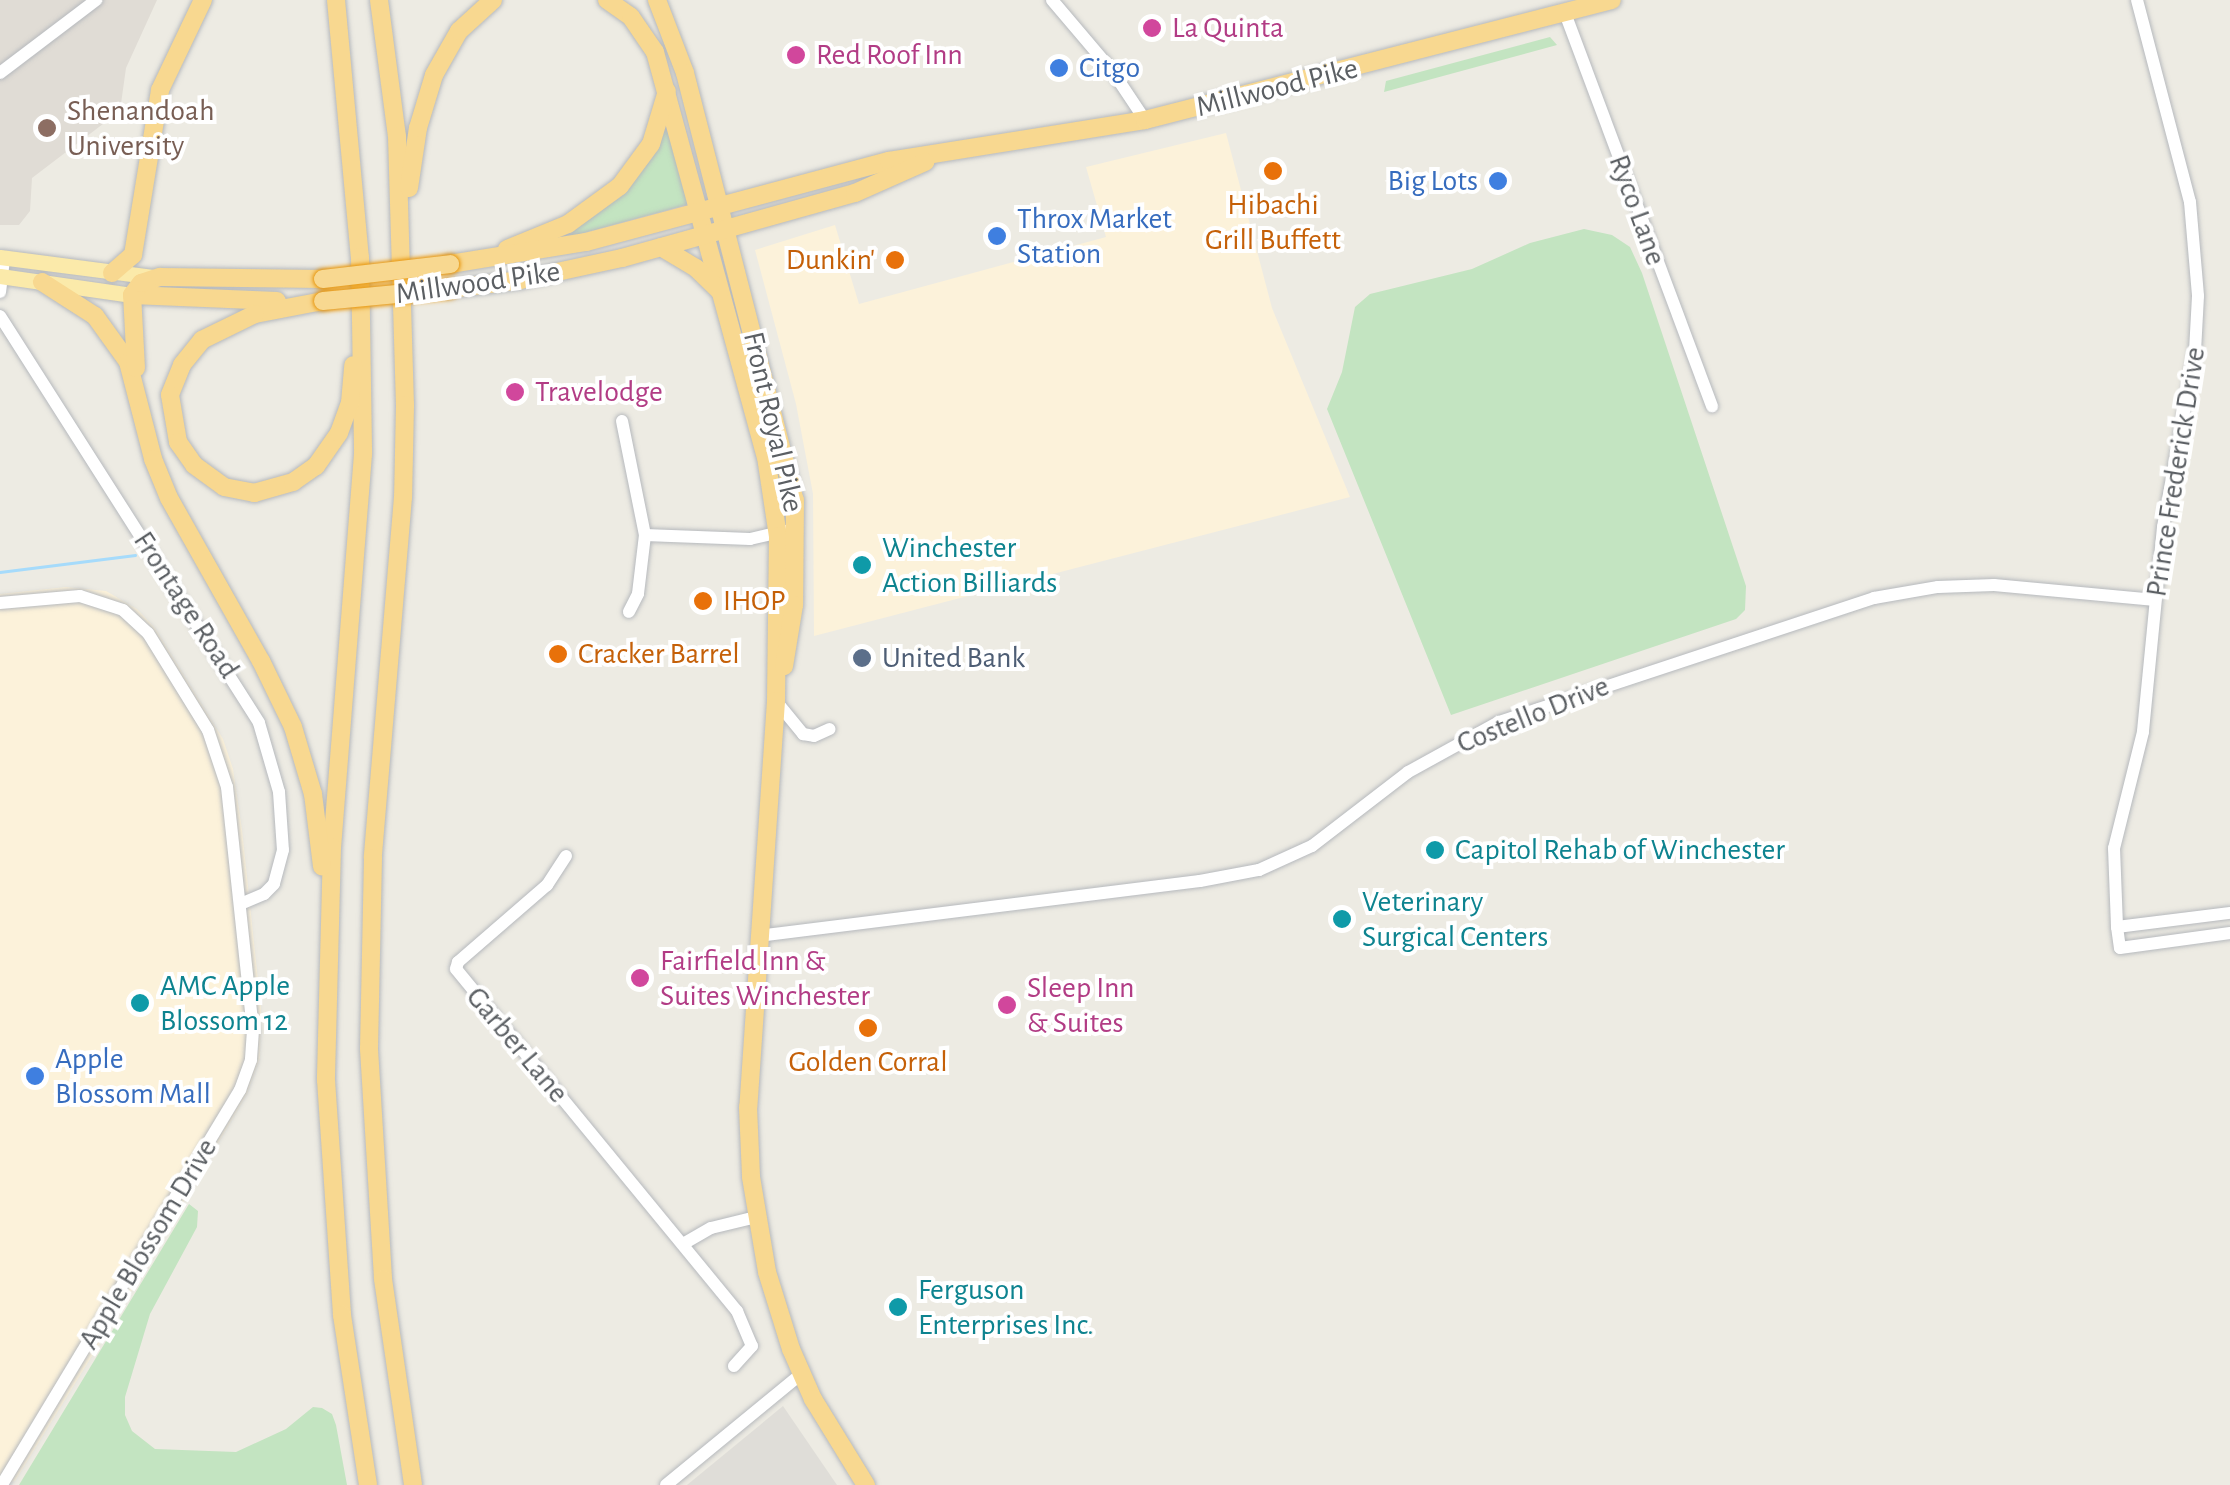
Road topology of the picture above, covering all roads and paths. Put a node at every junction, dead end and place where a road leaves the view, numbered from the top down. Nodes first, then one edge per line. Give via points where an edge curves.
1 (96, 0) edge
2 (203, 0) edge
3 (336, 0) edge
4 (379, 0) edge
5 (494, 0) edge
6 (607, 0) edge
7 (657, 0) edge
8 (1052, 0) edge
9 (1612, 0) edge
10 (2137, 0) edge
11 (1565, 13) junction
12 (0, 73) edge
13 (667, 90) junction
14 (1145, 120) junction
15 (938, 156) junction
16 (719, 205) junction
17 (700, 211) junction
18 (725, 229) junction
19 (706, 234) junction
20 (661, 247) junction
21 (2, 257) edge
22 (472, 262) junction
23 (112, 273) junction
24 (160, 277) junction
25 (1, 281) edge
26 (42, 282) junction
27 (722, 293) junction
28 (132, 295) junction
29 (323, 301) junction
30 (362, 311) junction
31 (0, 316) edge
32 (405, 334) junction
33 (139, 403) junction
34 (1712, 406) dead end
35 (622, 421) dead end
36 (796, 526) junction
37 (644, 535) junction
38 (778, 536) junction
39 (2155, 600) junction
40 (0, 603) edge
41 (629, 612) dead end
42 (776, 701) junction
43 (830, 729) dead end
44 (566, 856) dead end
45 (241, 904) junction
46 (2230, 913) edge
47 (2117, 927) junction
48 (2230, 932) edge
49 (758, 936) junction
50 (327, 954) junction
51 (756, 1217) junction
52 (683, 1244) junction
53 (734, 1366) dead end
54 (801, 1374) junction
55 (2, 1485) edge
56 (368, 1485) edge
57 (413, 1485) edge
58 (666, 1485) edge
59 (866, 1485) edge

1 - 12 street
2 - 23 highway via 158,100 136,245
3 - 30 highway
4 - 32 highway via 397,136
5 - 32 highway via 459,31 425,100 409,182
6 - 13 highway, Front Royal Pike via 642,28
7 - 16 highway, Front Royal Pike via 685,73
8 - 14 street
9 - 11 highway, Millwood Pike
10 - 39 street, Prince Frederick Drive via 2184,174 2198,264 2195,352
11 - 14 highway, Millwood Pike
11 - 34 street, Ryco Lane
13 - 17 highway, Front Royal Pike
13 - 22 highway via 652,144 604,200 568,224
14 - 15 highway, Millwood Pike
15 - 16 highway, Millwood Pike via 868,166
15 - 18 highway, Millwood Pike via 850,194
16 - 17 highway, Millwood Pike
16 - 18 highway, Front Royal Pike
17 - 19 highway, Front Royal Pike
17 - 22 highway, Millwood Pike via 571,245
18 - 19 highway, Millwood Pike
18 - 36 highway, Front Royal Pike via 780,433
19 - 20 highway, Millwood Pike
19 - 27 highway, Front Royal Pike
20 - 27 highway
20 - 29 highway, Millwood Pike, bridge via 563,272
21 - 23 main road, Millwood Pike
21 - 25 street
22 - 24 highway, Millwood Pike, bridge via 322,280
23 - 24 main road, Millwood Pike
24 - 28 highway via 141,282
25 - 26 main road, Millwood Pike
26 - 28 main road, Millwood Pike
26 - 33 highway via 107,330 128,362
27 - 38 highway, Front Royal Pike via 766,457
28 - 29 highway, Millwood Pike
28 - 33 highway
29 - 30 highway via 233,321 202,340 182,365 170,395 172,426 184,455 216,483 254,492 280,488 324,456 350,403
30 - 50 highway via 360,516
31 - 45 street, Frontage Road via 259,722 279,792 284,845 274,884
32 - 57 highway via 403,497 370,918 369,1050 383,1280
33 - 50 highway via 169,498 274,683 301,750 317,819
35 - 37 street
36 - 38 street
36 - 42 highway, Front Royal Pike via 794,605
37 - 38 street
37 - 41 street via 638,594
38 - 42 highway, Front Royal Pike
39 - 47 street, Prince Frederick Drive via 2142,732 2114,848
39 - 49 street, Costello Drive via 1976,585 1874,598 1498,722 1408,772 1304,851 1259,870
40 - 45 street, Apple Blossom Drive via 91,597 124,610 148,633 220,756
42 - 43 street via 802,734
42 - 49 highway, Front Royal Pike
44 - 52 street, Garber Lane via 547,885 456,969
45 - 55 street, Apple Blossom Drive via 253,1009 246,1076
46 - 47 street
47 - 48 street, Prince Frederick Drive via 2120,948
49 - 51 highway, Front Royal Pike via 748,1107
50 - 56 highway via 334,1221
51 - 52 street via 711,1228
51 - 54 highway, Front Royal Pike via 774,1298
52 - 53 street, Garber Lane via 752,1340 750,1352
54 - 58 street
54 - 59 highway, Front Royal Pike

